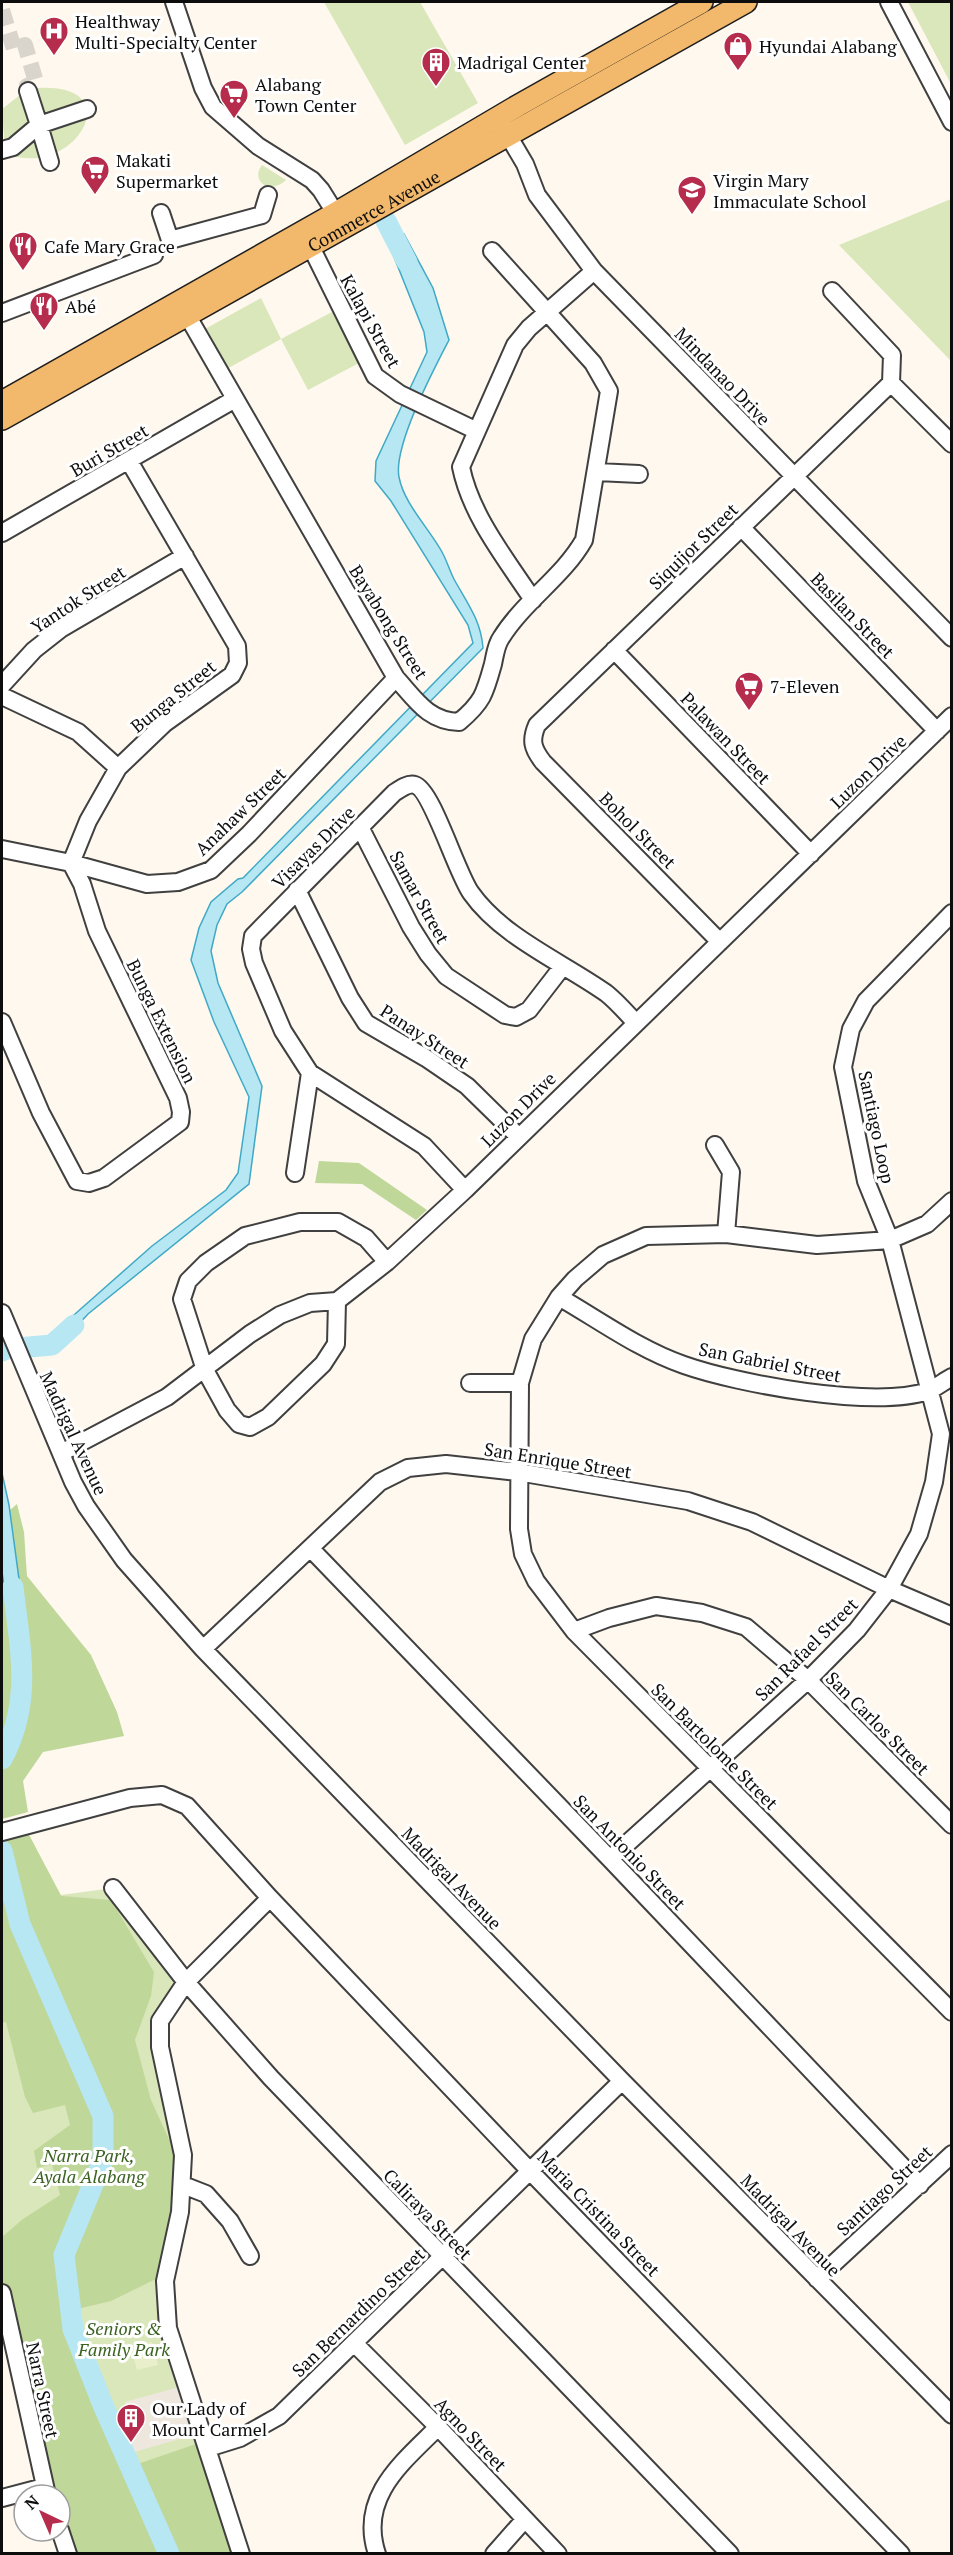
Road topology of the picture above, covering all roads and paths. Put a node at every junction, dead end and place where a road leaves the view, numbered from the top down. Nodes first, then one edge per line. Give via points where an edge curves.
1 (174, 2) edge
2 (702, 2) edge
3 (746, 2) edge
4 (889, 2) edge
5 (664, 35) junction
6 (28, 91) tunnel mouth
7 (87, 109) dead end
8 (951, 122) edge
9 (39, 125) junction
10 (503, 126) junction
11 (2, 150) edge
12 (50, 162) dead end
13 (268, 195) dead end
14 (162, 213) dead end
15 (340, 221) junction
16 (311, 247) junction
17 (492, 251) dead end
18 (154, 255) dead end
19 (594, 271) junction
20 (832, 291) dead end
21 (2, 313) edge
22 (547, 313) junction
23 (187, 315) junction
24 (891, 382) junction
25 (235, 399) junction
26 (2, 402) edge
27 (2, 419) edge
28 (477, 431) junction
29 (951, 444) edge
30 (129, 461) junction
31 (597, 472) junction
32 (639, 474) dead end
33 (794, 476) junction
34 (741, 527) junction
35 (2, 533) edge
36 (185, 556) junction
37 (533, 600) junction
38 (951, 638) edge
39 (614, 650) junction
40 (396, 678) junction
41 (2, 685) edge
42 (2, 696) edge
43 (951, 716) edge
44 (937, 731) junction
45 (532, 743) joint
46 (118, 768) junction
47 (360, 827) junction
48 (2, 849) edge
49 (811, 854) junction
50 (71, 863) junction
51 (297, 890) junction
52 (951, 913) edge
53 (720, 942) junction
54 (563, 966) junction
55 (2, 1022) edge
56 (635, 1022) junction
57 (310, 1074) junction
58 (518, 1136) junction
59 (715, 1145) dead end
60 (295, 1173) dead end
61 (465, 1190) junction
62 (951, 1201) edge
63 (726, 1234) junction
64 (890, 1240) junction
65 (387, 1262) junction
66 (559, 1296) junction
67 (337, 1301) junction
68 (2, 1313) edge
69 (205, 1370) junction
70 (951, 1377) edge
71 (470, 1383) dead end
72 (520, 1383) junction
73 (929, 1391) junction
74 (61, 1453) junction
75 (518, 1472) junction
76 (310, 1549) junction
77 (889, 1589) junction
78 (951, 1616) edge
79 (574, 1631) junction
80 (203, 1648) junction
81 (808, 1680) junction
82 (709, 1767) junction
83 (951, 1825) edge
84 (8, 1830) edge
85 (610, 1858) junction
86 (113, 1888) dead end
87 (270, 1898) junction
88 (186, 1982) junction
89 (951, 2012) edge
90 (622, 2081) junction
91 (951, 2154) edge
92 (529, 2170) junction
93 (183, 2185) junction
94 (920, 2185) junction
95 (250, 2256) dead end
96 (443, 2257) junction
97 (817, 2279) junction
98 (2, 2293) edge
99 (354, 2343) junction
100 (951, 2415) edge
101 (438, 2427) junction
102 (208, 2448) junction
103 (44, 2483) edge
104 (525, 2519) junction
105 (241, 2553) edge
106 (377, 2553) edge
107 (494, 2553) edge
108 (558, 2553) edge
109 (730, 2553) edge
110 (901, 2553) edge

1 - 15 street via 213,107 274,157 312,180
2 - 5 main road, Commerce Avenue
3 - 5 main road, Commerce Avenue
4 - 8 street
5 - 10 main road, Commerce Avenue
6 - 9 street
7 - 9 street
9 - 11 street via 13,147
9 - 12 street
10 - 15 main road, Commerce Avenue
10 - 19 street, Mindanao Drive via 537,195
13 - 14 street via 261,215 170,240
15 - 16 main road, Commerce Avenue
15 - 26 main road, Commerce Avenue
16 - 23 main road, Commerce Avenue
16 - 28 street, Kalapi Street via 375,376 400,394
17 - 22 street, Bayabong Street
18 - 21 street
19 - 22 street
19 - 33 street, Mindanao Drive
20 - 24 street via 892,356
22 - 28 street via 515,345
22 - 31 street, Bayabong Street via 593,363 609,391
23 - 25 street, Bayabong Street
23 - 27 main road, Commerce Avenue
24 - 29 street
24 - 33 street, Siquijor Street
25 - 30 street, Buri Street
25 - 40 street, Bayabong Street
28 - 37 street via 461,467 465,485 476,510
30 - 35 street, Buri Street
30 - 36 street, Bunga Street
31 - 32 street
31 - 37 street, Bayabong Street via 584,540
33 - 34 street, Siquijor Street
33 - 38 street, Mindanao Drive
34 - 39 street, Siquijor Street
34 - 44 street, Basilan Street
36 - 41 street, Yantok Street via 62,628 34,650
36 - 46 street, Bunga Street via 237,646 238,663 232,675 165,723
37 - 40 street, Bayabong Street via 499,641 488,684 477,706 459,722 444,721 428,712
39 - 45 street, Siquijor Street via 537,725
39 - 49 street, Palawan Street
40 - 50 street, Anahaw Street via 211,870 178,882 147,884
42 - 46 street via 78,732
43 - 44 street, Luzon Drive
44 - 49 street, Luzon Drive
45 - 53 street, Bohol Street via 543,762
46 - 50 street, Bunga Street via 88,821
47 - 51 street, Visayas Drive
47 - 54 street, Visayas Drive via 405,786 415,785 423,790 465,883 486,912
47 - 54 street, Samar Street via 411,927 446,976 505,1015 516,1017 529,1010
48 - 50 street, Anahaw Street
49 - 53 street, Luzon Drive
50 - 55 street, Bunga Extension via 97,932 178,1098 180,1122 104,1178 89,1183 77,1181 41,1113
51 - 57 street, Visayas Drive via 253,936 251,949 283,1031
51 - 58 street, Panay Street via 366,1023 466,1086
52 - 64 street, Santiago Loop via 866,1002 851,1029 843,1067 866,1181
53 - 56 street, Luzon Drive
54 - 56 street, Visayas Drive via 607,994
56 - 58 street, Luzon Drive
57 - 60 street
57 - 61 street, Visayas Drive via 424,1146
58 - 61 street, Luzon Drive
59 - 63 street via 731,1172
61 - 65 street, Luzon Drive
62 - 64 street, San Bartolome Street via 927,1224
63 - 64 street, San Bartolome Street via 817,1245
63 - 66 street, San Bartolome Street via 646,1236 603,1255
64 - 73 street, San Rafael Street
65 - 67 street, Luzon Drive
65 - 69 street via 366,1238 338,1222 300,1222 245,1236 206,1263 188,1281 182,1299
66 - 72 street, San Bartolome Street via 533,1339
66 - 73 street, San Gabriel Street via 651,1349 715,1374 855,1397
67 - 69 street via 310,1303 280,1315
67 - 69 street via 336,1344 323,1364 268,1417 250,1427 238,1424
68 - 74 street, Madrigal Avenue
69 - 74 street via 167,1397
70 - 73 street, San Gabriel Street
71 - 72 street
72 - 75 street, San Bartolome Street
73 - 77 street, San Rafael Street via 940,1434 934,1482 919,1534
74 - 80 street, Madrigal Avenue via 86,1506 124,1560
75 - 76 street, San Enrique Street via 446,1464 408,1468 380,1482
75 - 77 street, San Enrique Street via 688,1501 752,1522
75 - 79 street, San Bartolome Street via 523,1554 536,1581
76 - 80 street, San Enrique Street
76 - 85 street, San Antonio Street
77 - 78 street, San Enrique Street
77 - 81 street, San Rafael Street via 857,1630
79 - 81 street, San Carlos Street via 656,1606 702,1614 746,1627
79 - 82 street, San Bartolome Street
80 - 90 street, Madrigal Avenue
81 - 82 street, San Rafael Street
81 - 83 street, San Carlos Street
82 - 85 street, San Rafael Street
82 - 89 street, San Bartolome Street
84 - 87 street, Maria Cristina Street via 130,1798 162,1795 187,1806
85 - 94 street, San Antonio Street
86 - 88 street, Caliraya Street
87 - 88 street
87 - 92 street, Maria Cristina Street
88 - 93 street via 160,2021 160,2047 183,2155
88 - 96 street, Caliraya Street via 271,2079
90 - 92 street, San Bernardino Street
90 - 97 street, Madrigal Avenue
91 - 94 street, Santiago Street
92 - 96 street, San Bernardino Street
92 - 110 street, Maria Cristina Street
93 - 95 street via 206,2194 230,2221
93 - 102 street via 165,2281 168,2328
94 - 97 street, Santiago Street
96 - 99 street, San Bernardino Street
96 - 109 street, Caliraya Street
97 - 100 street, Madrigal Avenue
98 - 103 street, Narra Street
99 - 101 street, Agno Street
99 - 102 street, San Bernardino Street via 279,2416 240,2438
101 - 104 street, Agno Street
101 - 106 street via 395,2470 376,2502 371,2536
102 - 105 street
104 - 107 street
104 - 108 street, Agno Street

